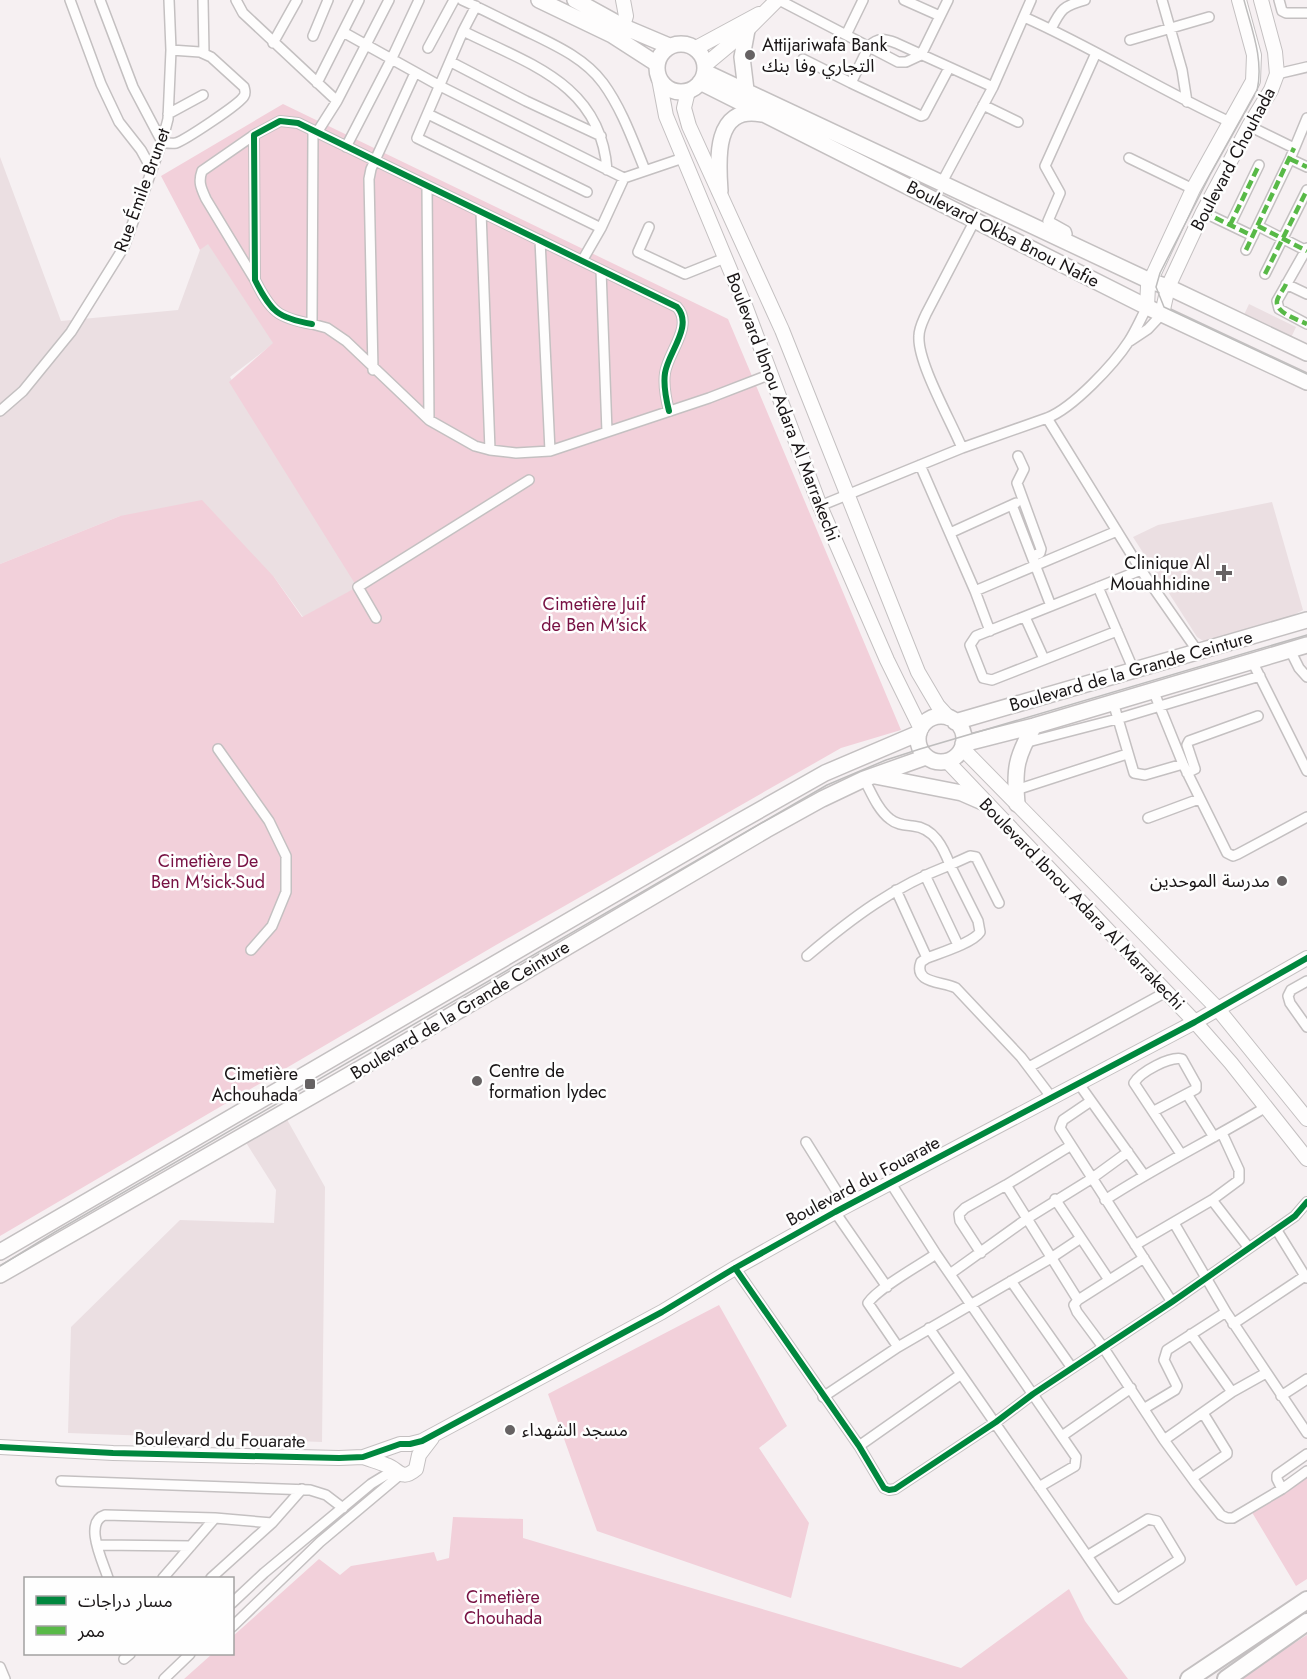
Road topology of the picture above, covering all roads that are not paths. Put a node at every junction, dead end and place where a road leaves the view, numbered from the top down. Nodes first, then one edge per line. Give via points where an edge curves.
1 (70, 0) edge
2 (100, 0) edge
3 (169, 0) edge
4 (203, 0) edge
5 (236, 0) edge
6 (297, 0) edge
7 (328, 0) edge
8 (359, 0) edge
9 (389, 0) edge
10 (419, 0) edge
11 (454, 0) edge
12 (462, 0) edge
13 (539, 0) edge
14 (574, 0) edge
15 (615, 0) edge
16 (623, 0) edge
17 (778, 0) edge
18 (863, 0) edge
19 (904, 0) edge
20 (948, 0) edge
21 (1030, 0) edge
22 (1085, 0) edge
23 (1162, 0) edge
24 (1239, 0) edge
25 (1261, 0) edge
26 (1279, 0) edge
27 (476, 6) junction
28 (763, 12) junction
29 (1307, 13) edge
30 (940, 16) junction
31 (1024, 17) junction
32 (1209, 17) dead end
33 (1170, 28) junction
34 (1052, 29) junction
35 (747, 30) junction
36 (463, 31) junction
37 (617, 31) junction
38 (343, 32) junction
39 (846, 35) junction
40 (313, 36) dead end
41 (1130, 40) dead end
42 (273, 42) junction
43 (366, 46) junction
44 (669, 46) junction
45 (869, 46) junction
46 (428, 48) dead end
47 (696, 48) junction
48 (171, 50) junction
49 (204, 53) junction
50 (1096, 53) junction
51 (921, 55) junction
52 (803, 59) dead end
53 (392, 60) junction
54 (451, 62) junction
55 (657, 64) junction
56 (1307, 66) edge
57 (949, 68) junction
58 (415, 73) junction
59 (1277, 74) junction
60 (699, 78) junction
61 (659, 79) junction
62 (317, 83) junction
63 (850, 83) junction
64 (440, 87) junction
65 (993, 87) junction
66 (746, 90) junction
67 (203, 95) dead end
68 (337, 101) junction
69 (1187, 102) junction
70 (983, 105) junction
71 (168, 114) junction
72 (428, 114) junction
73 (766, 115) junction
74 (1018, 122) dead end
75 (1230, 122) junction
76 (1306, 125) edge
77 (1249, 126) junction
78 (314, 133) junction
79 (254, 135) junction
80 (601, 136) junction
81 (162, 142) junction
82 (346, 147) junction
83 (1294, 148) junction
84 (683, 158) junction
85 (1129, 158) dead end
86 (374, 159) junction
87 (1290, 159) junction
88 (1259, 165) dead end
89 (1307, 167) edge
90 (152, 170) junction
91 (607, 170) junction
92 (645, 170) junction
93 (624, 178) junction
94 (941, 184) junction
95 (427, 186) junction
96 (1193, 189) junction
97 (1307, 190) edge
98 (720, 191) junction
99 (587, 192) dead end
100 (481, 212) junction
101 (1203, 212) junction
102 (975, 220) junction
103 (1230, 225) junction
104 (1046, 226) junction
105 (1258, 226) junction
106 (649, 227) dead end
107 (601, 228) junction
108 (1253, 236) junction
109 (1283, 238) junction
110 (540, 240) junction
111 (1306, 249) edge
112 (1246, 250) dead end
113 (725, 258) junction
114 (582, 261) junction
115 (601, 270) junction
116 (1265, 274) dead end
117 (255, 280) junction
118 (1150, 280) junction
119 (1286, 284) junction
120 (1168, 287) junction
121 (1307, 294) edge
122 (1147, 307) junction
123 (1162, 314) junction
124 (312, 324) junction
125 (1307, 324) edge
126 (1128, 342) junction
127 (1307, 353) edge
128 (373, 370) junction
129 (771, 375) junction
130 (1307, 382) edge
131 (1, 409) edge
132 (669, 411) junction
133 (1047, 418) junction
134 (429, 420) junction
135 (607, 432) junction
136 (962, 447) junction
137 (490, 450) junction
138 (550, 451) junction
139 (1018, 456) dead end
140 (920, 465) junction
141 (529, 480) dead end
142 (847, 496) junction
143 (1017, 503) junction
144 (820, 506) junction
145 (1117, 531) junction
146 (950, 533) junction
147 (1037, 566) junction
148 (1141, 570) junction
149 (1098, 587) junction
150 (975, 591) junction
151 (1051, 606) junction
152 (1025, 616) junction
153 (376, 618) dead end
154 (1307, 620) edge
155 (990, 631) junction
156 (1117, 631) junction
157 (1298, 648) edge
158 (1199, 653) junction
159 (1044, 659) junction
160 (1252, 661) junction
161 (1304, 667) edge
162 (1134, 671) junction
163 (1260, 676) junction
164 (1307, 676) edge
165 (1154, 690) junction
166 (1113, 702) junction
167 (1160, 706) junction
168 (1258, 716) dead end
169 (1117, 719) junction
170 (952, 720) junction
171 (1034, 726) junction
172 (920, 731) junction
173 (1024, 743) junction
174 (962, 746) junction
175 (218, 749) dead end
176 (1127, 754) junction
177 (926, 757) junction
178 (947, 761) junction
179 (1185, 769) junction
180 (1307, 771) edge
181 (868, 778) junction
182 (1016, 797) junction
183 (1199, 799) junction
184 (985, 803) junction
185 (1307, 817) edge
186 (1148, 818) dead end
187 (950, 865) junction
188 (925, 875) junction
189 (896, 890) junction
190 (999, 903) dead end
191 (958, 945) junction
192 (251, 950) dead end
193 (807, 956) dead end
194 (927, 958) junction
195 (1307, 958) edge
196 (1307, 981) edge
197 (1166, 992) junction
198 (1217, 1008) junction
199 (1195, 1022) junction
200 (1307, 1027) edge
201 (1029, 1066) junction
202 (1078, 1084) junction
203 (1187, 1094) junction
204 (1052, 1098) junction
205 (1091, 1101) junction
206 (1266, 1107) junction
207 (1154, 1111) junction
208 (1307, 1119) edge
209 (1218, 1135) junction
210 (806, 1142) dead end
211 (1071, 1146) junction
212 (1128, 1152) junction
213 (1181, 1154) junction
214 (1307, 1159) edge
215 (1144, 1175) junction
216 (1091, 1179) junction
217 (890, 1182) junction
218 (1005, 1185) junction
219 (1055, 1199) junction
220 (1105, 1200) junction
221 (1212, 1200) junction
222 (1307, 1203) edge
223 (841, 1209) junction
224 (1307, 1212) edge
225 (1295, 1216) junction
226 (1028, 1218) junction
227 (1174, 1223) junction
228 (1276, 1229) junction
229 (1081, 1238) junction
230 (1135, 1245) junction
231 (1249, 1248) junction
232 (0, 1252) edge
233 (981, 1253) junction
234 (936, 1254) junction
235 (1051, 1258) junction
236 (1144, 1258) junction
237 (735, 1268) junction
238 (950, 1274) junction
239 (0, 1275) edge
240 (1306, 1277) edge
241 (1207, 1278) junction
242 (1109, 1280) junction
243 (1011, 1281) junction
244 (887, 1287) junction
245 (1078, 1300) junction
246 (1172, 1302) junction
247 (972, 1304) junction
248 (1226, 1312) junction
249 (1233, 1324) junction
250 (929, 1328) junction
251 (1191, 1334) junction
252 (898, 1347) junction
253 (1103, 1347) junction
254 (1072, 1368) junction
255 (1266, 1372) junction
256 (960, 1375) junction
257 (1307, 1379) edge
258 (1131, 1388) junction
259 (1232, 1392) junction
260 (1033, 1394) junction
261 (1281, 1396) junction
262 (823, 1397) junction
263 (1145, 1408) junction
264 (1203, 1413) junction
265 (996, 1422) junction
266 (1307, 1433) edge
267 (1062, 1436) junction
268 (1164, 1440) junction
269 (858, 1446) junction
270 (0, 1447) edge
271 (395, 1447) junction
272 (415, 1450) junction
273 (1307, 1454) edge
274 (363, 1457) junction
275 (395, 1470) junction
276 (1307, 1471) edge
277 (1192, 1478) junction
278 (61, 1481) dead end
279 (1039, 1487) junction
280 (302, 1489) junction
281 (1282, 1489) junction
282 (343, 1508) junction
283 (215, 1518) junction
284 (272, 1523) junction
285 (98, 1545) junction
286 (191, 1546) junction
287 (1087, 1556) junction
288 (108, 1577) edge
289 (164, 1577) edge
290 (212, 1577) edge
291 (1307, 1594) edge
292 (1307, 1600) edge
293 (234, 1601) edge
294 (1278, 1619) junction
295 (1307, 1622) edge
296 (234, 1625) edge
297 (188, 1655) edge
298 (0, 1668) edge
299 (5, 1679) edge
300 (164, 1679) edge
301 (1190, 1679) edge
302 (1226, 1679) edge

1 - 90 street via 114,113
2 - 81 street via 133,87
3 - 48 street, Rue Émile Brunet
4 - 49 street
5 - 42 street via 243,13
6 - 42 street
7 - 40 street
8 - 38 street
9 - 43 street
10 - 53 street
11 - 46 street
12 - 27 street
13 - 37 main road
14 - 37 main road
15 - 37 main road
16 - 37 main road via 626,16
17 - 28 main road
17 - 39 street
18 - 39 street
19 - 30 street
20 - 30 street
21 - 31 street
22 - 34 street via 1064,7
23 - 33 street
24 - 75 main road, Boulevard Chouhada via 1254,55 1253,81
25 - 59 main road, Boulevard Chouhada
26 - 29 street via 1286,14
27 - 36 street
27 - 92 street via 575,56 592,70 616,105
28 - 35 main road
28 - 47 main road
30 - 51 street
31 - 34 street
31 - 65 street
32 - 33 street
33 - 41 street
33 - 69 street
34 - 50 street
35 - 60 main road
35 - 66 main road via 742,57
36 - 54 street
36 - 80 street via 564,84 585,107
37 - 44 main road
37 - 55 main road
38 - 43 street
38 - 62 street
39 - 45 street
42 - 62 street
43 - 53 street
43 - 68 street
44 - 47 main road via 684,44
44 - 55 main road
45 - 51 street via 886,39
45 - 51 street via 898,62
45 - 63 street
47 - 60 main road via 702,56
48 - 49 street
48 - 71 street, Rue Émile Brunet
49 - 81 street via 244,87 244,97 184,140
50 - 69 street
50 - 104 street via 1045,166 1060,193
51 - 57 street
52 - 63 street
53 - 58 street
53 - 82 street
54 - 64 street
54 - 80 street
55 - 61 main road
56 - 59 street
57 - 63 street via 921,116
57 - 65 street
58 - 64 street
58 - 86 street
59 - 77 main road, Boulevard Chouhada
60 - 61 main road via 671,90
60 - 66 main road, Boulevard Okba Bnou Nafie
60 - 73 main road, Boulevard Okba Bnou Nafie
60 - 98 main road, Boulevard Ibnou Adara Al Marrakechi via 684,108
61 - 84 main road, Boulevard Ibnou Adara Al Marrakechi via 666,116
62 - 68 street
64 - 72 street
64 - 91 street
65 - 70 street
66 - 94 main road, Boulevard Okba Bnou Nafie
67 - 71 street
68 - 78 street
69 - 75 street
70 - 74 street
70 - 94 street
71 - 81 street, Rue Émile Brunet
72 - 99 street
72 - 107 street via 417,135 419,140
73 - 98 main road via 741,116 724,132 718,155
73 - 102 main road, Boulevard Okba Bnou Nafie
75 - 96 main road, Boulevard Chouhada
76 - 83 street
77 - 83 street
77 - 101 main road, Boulevard Chouhada
78 - 79 street via 286,120
78 - 82 street
78 - 124 street
79 - 117 street
79 - 117 street via 199,177 206,199
80 - 91 street
81 - 90 street, Rue Émile Brunet
82 - 86 street
83 - 87 street
84 - 92 street
84 - 113 main road, Boulevard Ibnou Adara Al Marrakechi
85 - 96 street
86 - 95 street
86 - 128 street via 369,179
87 - 89 street
87 - 105 street
88 - 103 street
90 - 131 street, Rue Émile Brunet via 124,247 111,271 54,354 23,391
91 - 93 street
92 - 93 street
93 - 107 street
94 - 104 main road, Boulevard Okba Bnou Nafie
95 - 100 street
95 - 134 street
96 - 118 main road, Boulevard Chouhada
97 - 109 street
98 - 142 main road, Boulevard Ibnou Adara Al Marrakechi via 782,330
100 - 110 street
100 - 137 street
101 - 103 street
101 - 120 main road, Boulevard Chouhada
102 - 122 main road, Boulevard Okba Bnou Nafie
102 - 136 street via 918,337 925,366
103 - 108 street
104 - 118 main road, Boulevard Okba Bnou Nafie via 1064,241
105 - 108 street
105 - 109 street
106 - 113 street via 639,252 685,274
107 - 114 street
108 - 112 street
109 - 111 street
109 - 116 street
110 - 114 street
110 - 138 street
111 - 119 street
113 - 129 main road, Boulevard Ibnou Adara Al Marrakechi
114 - 115 street
115 - 132 street via 682,312 683,325 665,370
115 - 135 street
117 - 124 street via 282,317
118 - 120 main road, Boulevard Okba Bnou Nafie
118 - 122 main road, Boulevard Chouhada
119 - 121 street
119 - 125 street via 1278,306
120 - 123 main road, Boulevard Chouhada
120 - 127 main road, Boulevard Okba Bnou Nafie
122 - 123 main road, Boulevard Okba Bnou Nafie
122 - 126 street
123 - 126 street
123 - 130 main road, Boulevard Okba Bnou Nafie
124 - 128 street via 327,328 346,341
126 - 133 street via 1077,398
128 - 134 street
129 - 132 street
129 - 144 main road, Boulevard Ibnou Adara Al Marrakechi
132 - 135 street
133 - 136 street
133 - 145 street
134 - 137 street via 454,436
135 - 138 street
136 - 140 street
137 - 138 street
139 - 143 street via 1024,469 1017,483
140 - 142 street
140 - 146 street
141 - 153 street via 358,587
142 - 144 street
142 - 170 main road, Boulevard Ibnou Adara Al Marrakechi via 918,672
143 - 146 street
143 - 147 street
144 - 172 main road, Boulevard Ibnou Adara Al Marrakechi
145 - 147 street
145 - 148 street
146 - 150 street
147 - 150 street
147 - 151 street
148 - 149 street
148 - 158 street
149 - 151 street
149 - 156 street
150 - 155 street
151 - 152 street
152 - 155 street
152 - 159 street
154 - 158 main road, Boulevard de la Grande Ceinture
155 - 159 street via 976,636 970,645 983,678 998,678
156 - 159 street
156 - 162 street
157 - 160 main road, Boulevard de la Grande Ceinture
157 - 161 street
158 - 162 main road, Boulevard de la Grande Ceinture
160 - 163 street
160 - 165 main road, Boulevard de la Grande Ceinture
161 - 164 street
162 - 170 main road, Boulevard de la Grande Ceinture
163 - 167 street
163 - 180 street
165 - 166 main road, Boulevard de la Grande Ceinture
165 - 167 street
166 - 169 street
166 - 171 main road, Boulevard de la Grande Ceinture
167 - 169 street
167 - 179 street
168 - 179 street via 1189,741 1187,746 1195,769
169 - 173 street
169 - 176 street
170 - 172 main road via 930,719
170 - 174 main road via 962,731
171 - 173 main road
171 - 174 main road, Boulevard de la Grande Ceinture
172 - 177 main road via 918,744
172 - 232 main road, Boulevard de la Grande Ceinture via 825,773 745,818
173 - 182 main road via 1017,763
174 - 178 main road
174 - 182 main road, Boulevard Ibnou Adara Al Marrakechi
175 - 192 street via 269,821 286,856 286,892 272,926
176 - 179 street via 1134,773
176 - 182 street
177 - 178 main road
177 - 181 main road, Boulevard de la Grande Ceinture
178 - 184 main road, Boulevard Ibnou Adara Al Marrakechi
179 - 183 street
181 - 184 main road via 962,793
181 - 187 street via 884,813 898,824 929,831
181 - 239 main road, Boulevard de la Grande Ceinture via 822,799 705,865
182 - 198 main road, Boulevard Ibnou Adara Al Marrakechi
183 - 185 street via 1225,850 1233,856
183 - 186 street
184 - 197 main road, Boulevard Ibnou Adara Al Marrakechi
187 - 188 street
187 - 190 street via 976,857
187 - 191 street via 980,927 978,936
188 - 189 street
188 - 191 street
189 - 193 street
189 - 194 street
191 - 194 street
194 - 201 street via 919,967 924,978 956,987
195 - 198 main road, Boulevard du Fouarate
196 - 200 street via 1288,996
197 - 199 main road, Boulevard Ibnou Adara Al Marrakechi
197 - 201 street
198 - 199 main road, Boulevard du Fouarate
198 - 208 main road, Boulevard Ibnou Adara Al Marrakechi
199 - 202 main road, Boulevard du Fouarate
199 - 206 main road, Boulevard Ibnou Adara Al Marrakechi
201 - 204 street
202 - 204 main road, Boulevard du Fouarate
202 - 205 street
203 - 207 street
203 - 207 street via 1197,1086 1182,1059 1141,1074 1135,1086
203 - 209 street
204 - 217 main road, Boulevard du Fouarate
205 - 211 street via 1060,1125
205 - 212 street
206 - 209 street
206 - 214 main road, Boulevard Ibnou Adara Al Marrakechi
207 - 213 street
209 - 213 street
209 - 221 street via 1240,1175 1235,1184
210 - 223 street
211 - 216 street
211 - 218 street
212 - 215 street
212 - 216 street
213 - 215 street
215 - 220 street
216 - 219 street
216 - 220 street
217 - 223 main road, Boulevard du Fouarate
217 - 234 street
218 - 226 street
218 - 233 street via 959,1214
219 - 226 street
219 - 229 street
220 - 230 street
221 - 227 street
221 - 231 street
222 - 225 street
223 - 237 main road, Boulevard du Fouarate
223 - 244 street
224 - 225 street
225 - 228 street
226 - 233 street
226 - 235 street
227 - 230 street
227 - 241 street
228 - 231 street
228 - 240 street
229 - 235 street
229 - 242 street
230 - 236 street
231 - 241 street
233 - 238 street
234 - 238 street
234 - 244 street
235 - 243 street
235 - 245 street
236 - 242 street
236 - 246 street
237 - 262 street
237 - 272 main road, Boulevard du Fouarate via 662,1312 435,1434
238 - 247 street
240 - 249 street
241 - 246 street
241 - 248 street
242 - 245 street
243 - 247 street
243 - 254 street
244 - 252 street via 868,1303
245 - 253 street via 1074,1305 1077,1312
246 - 253 street
247 - 250 street
247 - 260 street
248 - 249 street
248 - 251 street
249 - 255 street
250 - 252 street
250 - 256 street
251 - 259 street
251 - 263 street via 1164,1355 1176,1382 1175,1390
252 - 262 street
253 - 254 street
253 - 258 street
254 - 260 street
255 - 259 street
255 - 261 street
256 - 265 street
256 - 269 street
257 - 261 street
258 - 263 street
258 - 267 street
259 - 264 street
260 - 265 street
260 - 267 street
261 - 266 street
262 - 269 street
263 - 268 street
264 - 268 street
264 - 277 street via 1227,1454
265 - 269 street via 889,1490
265 - 279 street
267 - 279 street via 1076,1457 1075,1466
268 - 277 street
270 - 274 main road, Boulevard du Fouarate
271 - 272 main road, Boulevard du Fouarate via 405,1443
271 - 274 main road, Boulevard du Fouarate
271 - 275 main road via 389,1455
272 - 275 main road, Boulevard du Fouarate via 416,1469 409,1474
273 - 281 street via 1277,1475
274 - 275 main road, Boulevard du Fouarate
275 - 282 street
275 - 296 street
276 - 281 street
277 - 281 street via 1227,1518
278 - 280 street
279 - 287 street
280 - 282 street via 326,1495
280 - 284 street
282 - 293 street
283 - 284 street
283 - 285 street via 99,1516 93,1530
283 - 286 street
284 - 290 street
285 - 286 street
285 - 288 street
286 - 289 street
287 - 287 street via 1117,1599 1180,1559 1153,1518
291 - 294 highway
292 - 294 highway
294 - 301 highway
295 - 302 highway
297 - 300 street
298 - 299 street

